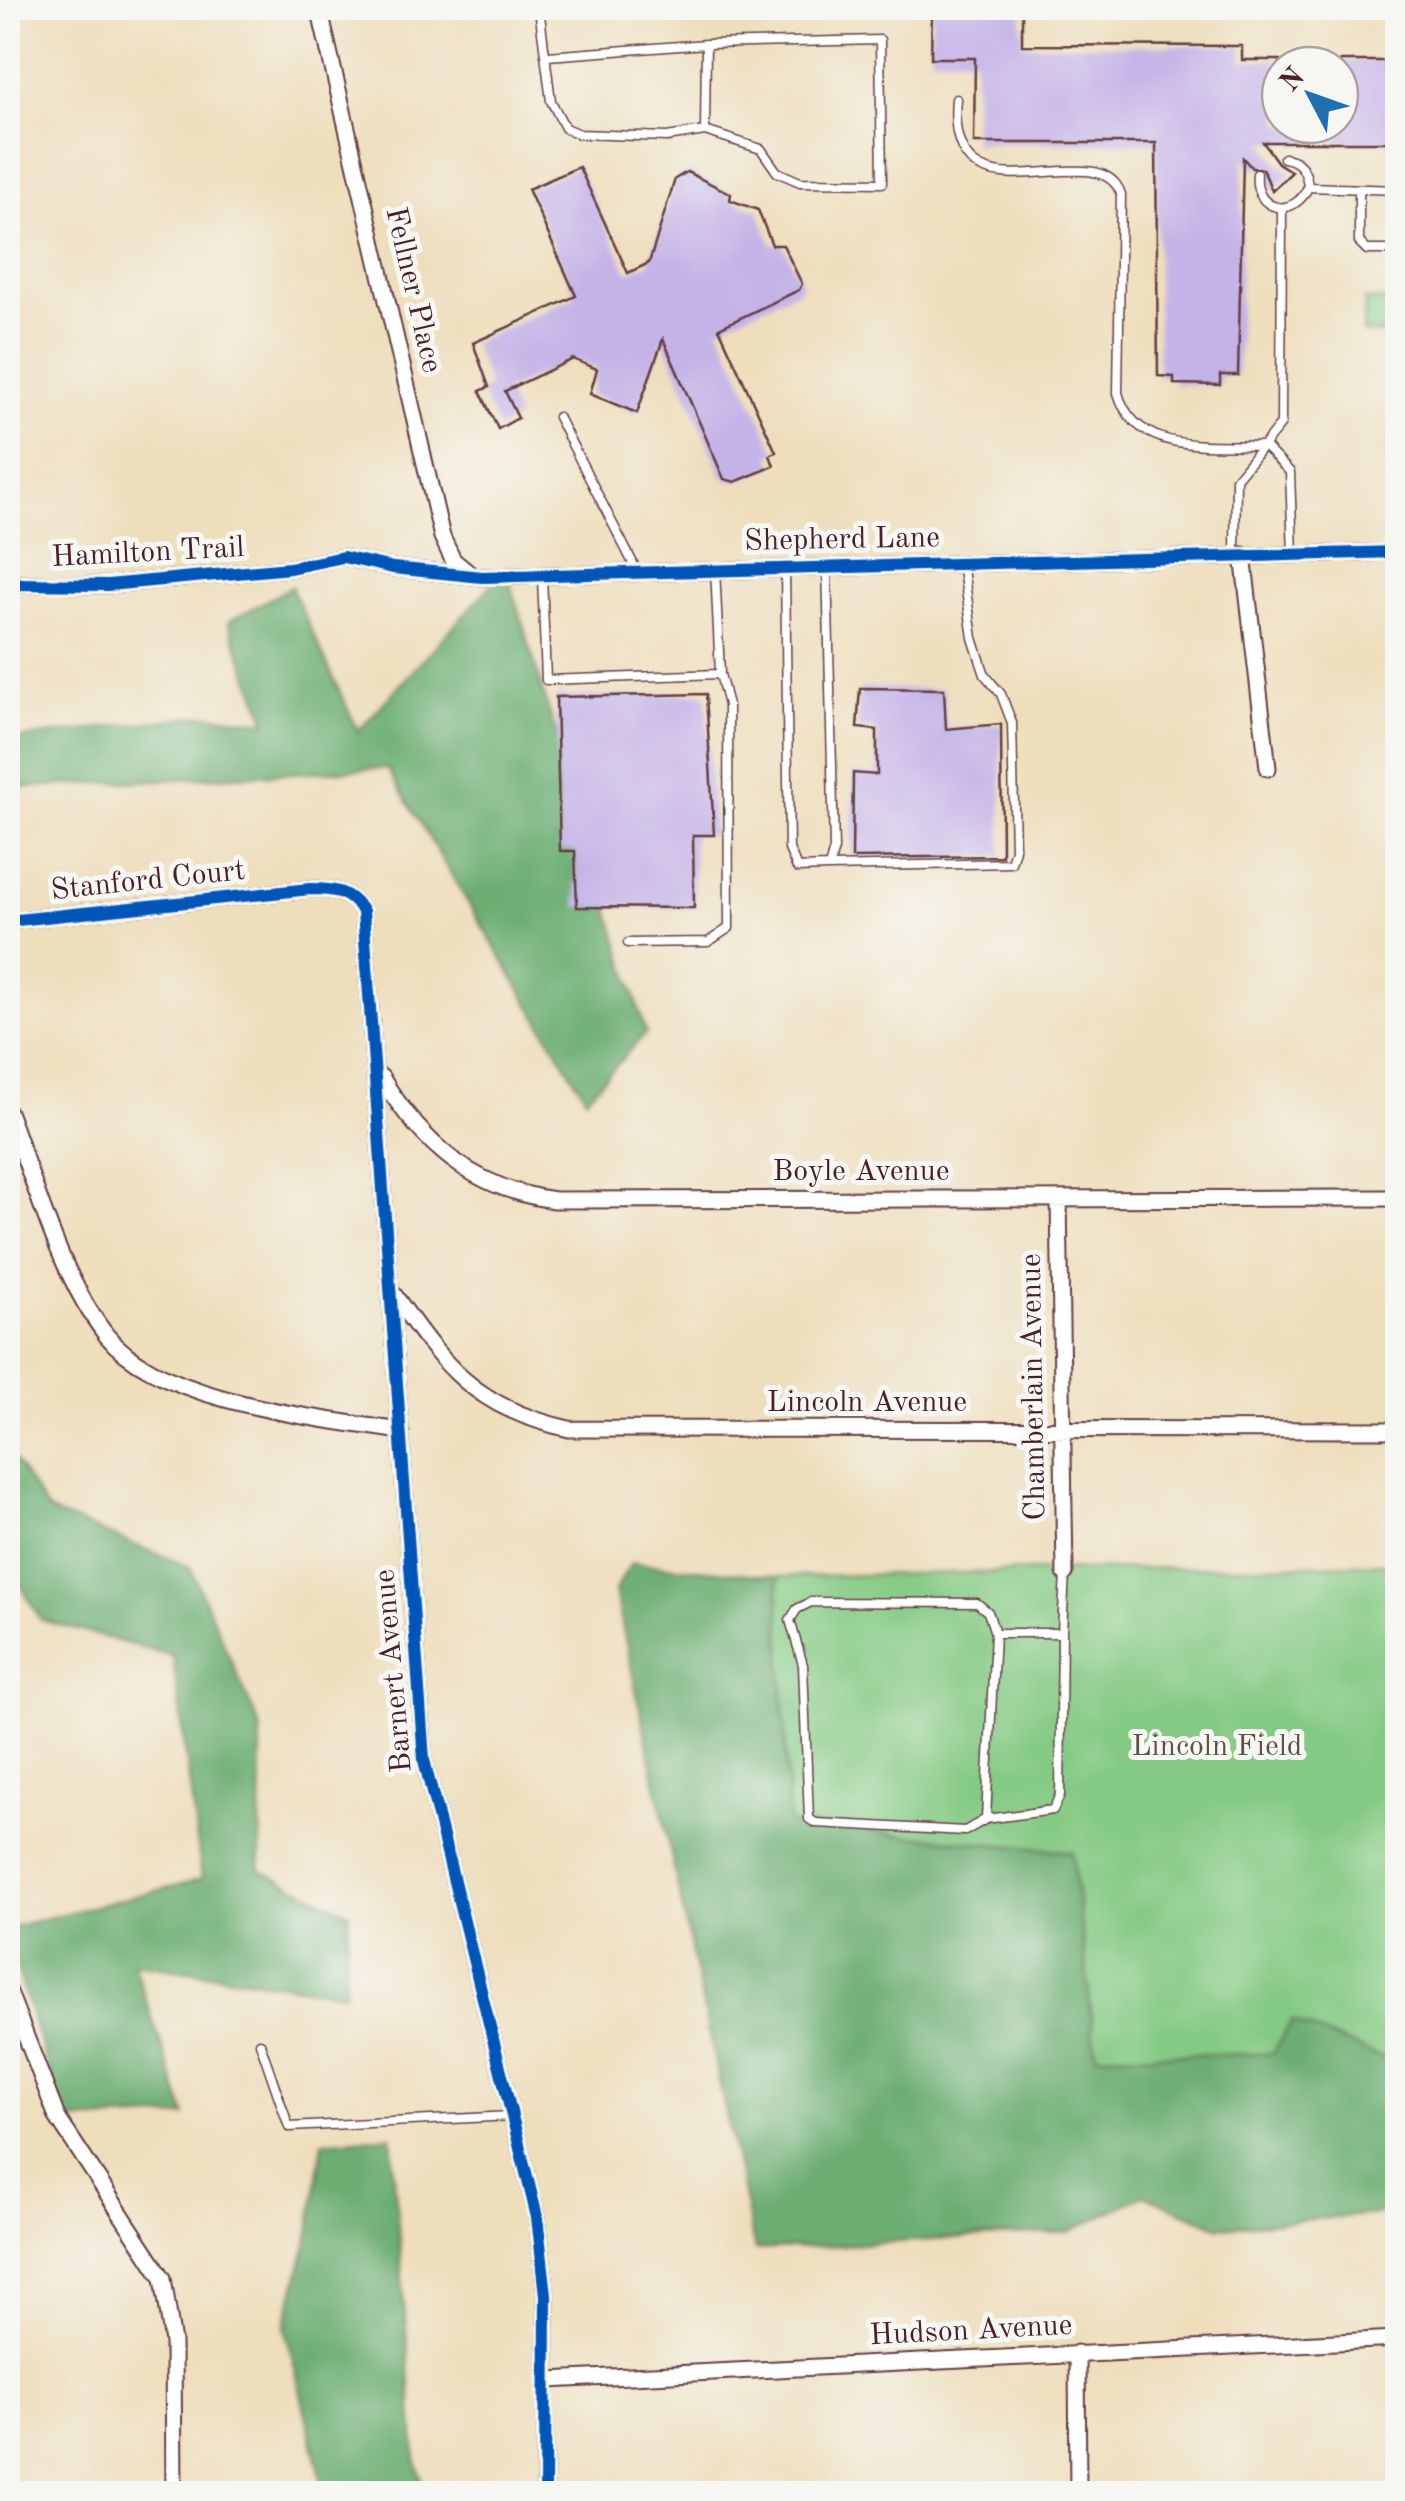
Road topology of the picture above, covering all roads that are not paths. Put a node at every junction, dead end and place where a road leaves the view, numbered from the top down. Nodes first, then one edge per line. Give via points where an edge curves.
1 (319, 8) edge
2 (539, 8) edge
3 (706, 44) junction
4 (548, 56) junction
5 (956, 99) dead end
6 (704, 131) junction
7 (1284, 158) dead end
8 (1257, 174) dead end
9 (1308, 187) junction
10 (1358, 189) junction
11 (1398, 190) edge
12 (1282, 209) junction
13 (1398, 250) edge
14 (558, 417) dead end
15 (1264, 446) junction
16 (1398, 552) edge
17 (1239, 555) junction
18 (1293, 555) junction
19 (962, 562) junction
20 (785, 566) junction
21 (827, 566) junction
22 (290, 568) joint
23 (715, 568) junction
24 (638, 573) junction
25 (470, 574) junction
26 (542, 576) junction
27 (8, 584) edge
28 (720, 674) junction
29 (1268, 768) dead end
30 (828, 867) junction
31 (294, 890) joint
32 (8, 921) edge
33 (628, 944) dead end
34 (378, 1072) junction
35 (8, 1112) edge
36 (1398, 1198) edge
37 (1059, 1199) junction
38 (392, 1292) junction
39 (1398, 1430) edge
40 (401, 1431) junction
41 (1062, 1431) junction
42 (1065, 1574) joint
43 (995, 1633) junction
44 (1062, 1633) junction
45 (986, 1819) junction
46 (8, 1990) edge
47 (260, 2043) dead end
48 (512, 2116) junction
49 (1398, 2339) edge
50 (1077, 2354) junction
51 (548, 2380) junction
52 (174, 2494) edge
53 (545, 2494) edge
54 (1078, 2494) edge

1 - 25 street, Fellner Place via 442,537 453,560
2 - 4 lane
3 - 4 lane
3 - 6 lane
3 - 6 lane via 880,40 882,183 800,182 777,172 760,149
4 - 6 lane via 551,101 566,128 667,136
5 - 15 lane via 959,142 983,169 1098,171 1117,184 1118,394 1133,426 1161,440
7 - 9 lane via 1302,166
8 - 12 lane via 1260,196
9 - 10 lane
9 - 12 lane via 1298,203
10 - 11 lane
10 - 13 lane via 1359,242 1367,250
12 - 15 lane via 1282,424
14 - 24 lane
15 - 17 lane via 1236,479
15 - 18 lane via 1290,472
16 - 18 street, Shepherd Lane
17 - 18 street, Shepherd Lane
17 - 19 street, Shepherd Lane
17 - 29 street
19 - 21 street, Shepherd Lane
19 - 30 lane via 973,638 1012,723 1011,863
20 - 21 street, Shepherd Lane
20 - 23 street, Shepherd Lane
20 - 30 lane via 789,849 797,868
21 - 30 lane via 834,849
22 - 25 street, Shepherd Lane via 343,557
22 - 27 street, Hamilton Trail via 108,585
23 - 24 street, Shepherd Lane
23 - 28 lane
24 - 26 street, Shepherd Lane
25 - 26 street, Shepherd Lane
26 - 28 lane via 546,680
28 - 33 lane via 728,704 728,928 708,942
31 - 32 street, Stanford Court
31 - 34 street, Barnert Avenue via 334,889 352,896 363,911
34 - 37 street, Boyle Avenue via 440,1154 480,1181 525,1196
34 - 38 street, Barnert Avenue
35 - 40 street via 79,1292 124,1352 183,1388
36 - 37 street, Boyle Avenue
37 - 41 street, Chamberlain Avenue
38 - 40 street, Barnert Avenue
38 - 41 street, Lincoln Avenue via 469,1388 515,1414 568,1428
39 - 41 street, Lincoln Avenue
40 - 48 street, Barnert Avenue via 424,1760
41 - 42 street, Chamberlain Avenue
42 - 44 lane
43 - 44 lane
43 - 45 lane
43 - 45 lane via 977,1603 811,1602 790,1620 803,1665 809,1819 965,1831
44 - 45 lane via 1060,1795 1053,1810
46 - 52 street via 57,2117 163,2278 173,2344
47 - 48 lane via 288,2127
48 - 51 street, Barnert Avenue via 536,2218
49 - 50 street, Hudson Avenue
50 - 51 street, Hudson Avenue
50 - 54 street
51 - 53 street, Barnert Avenue

